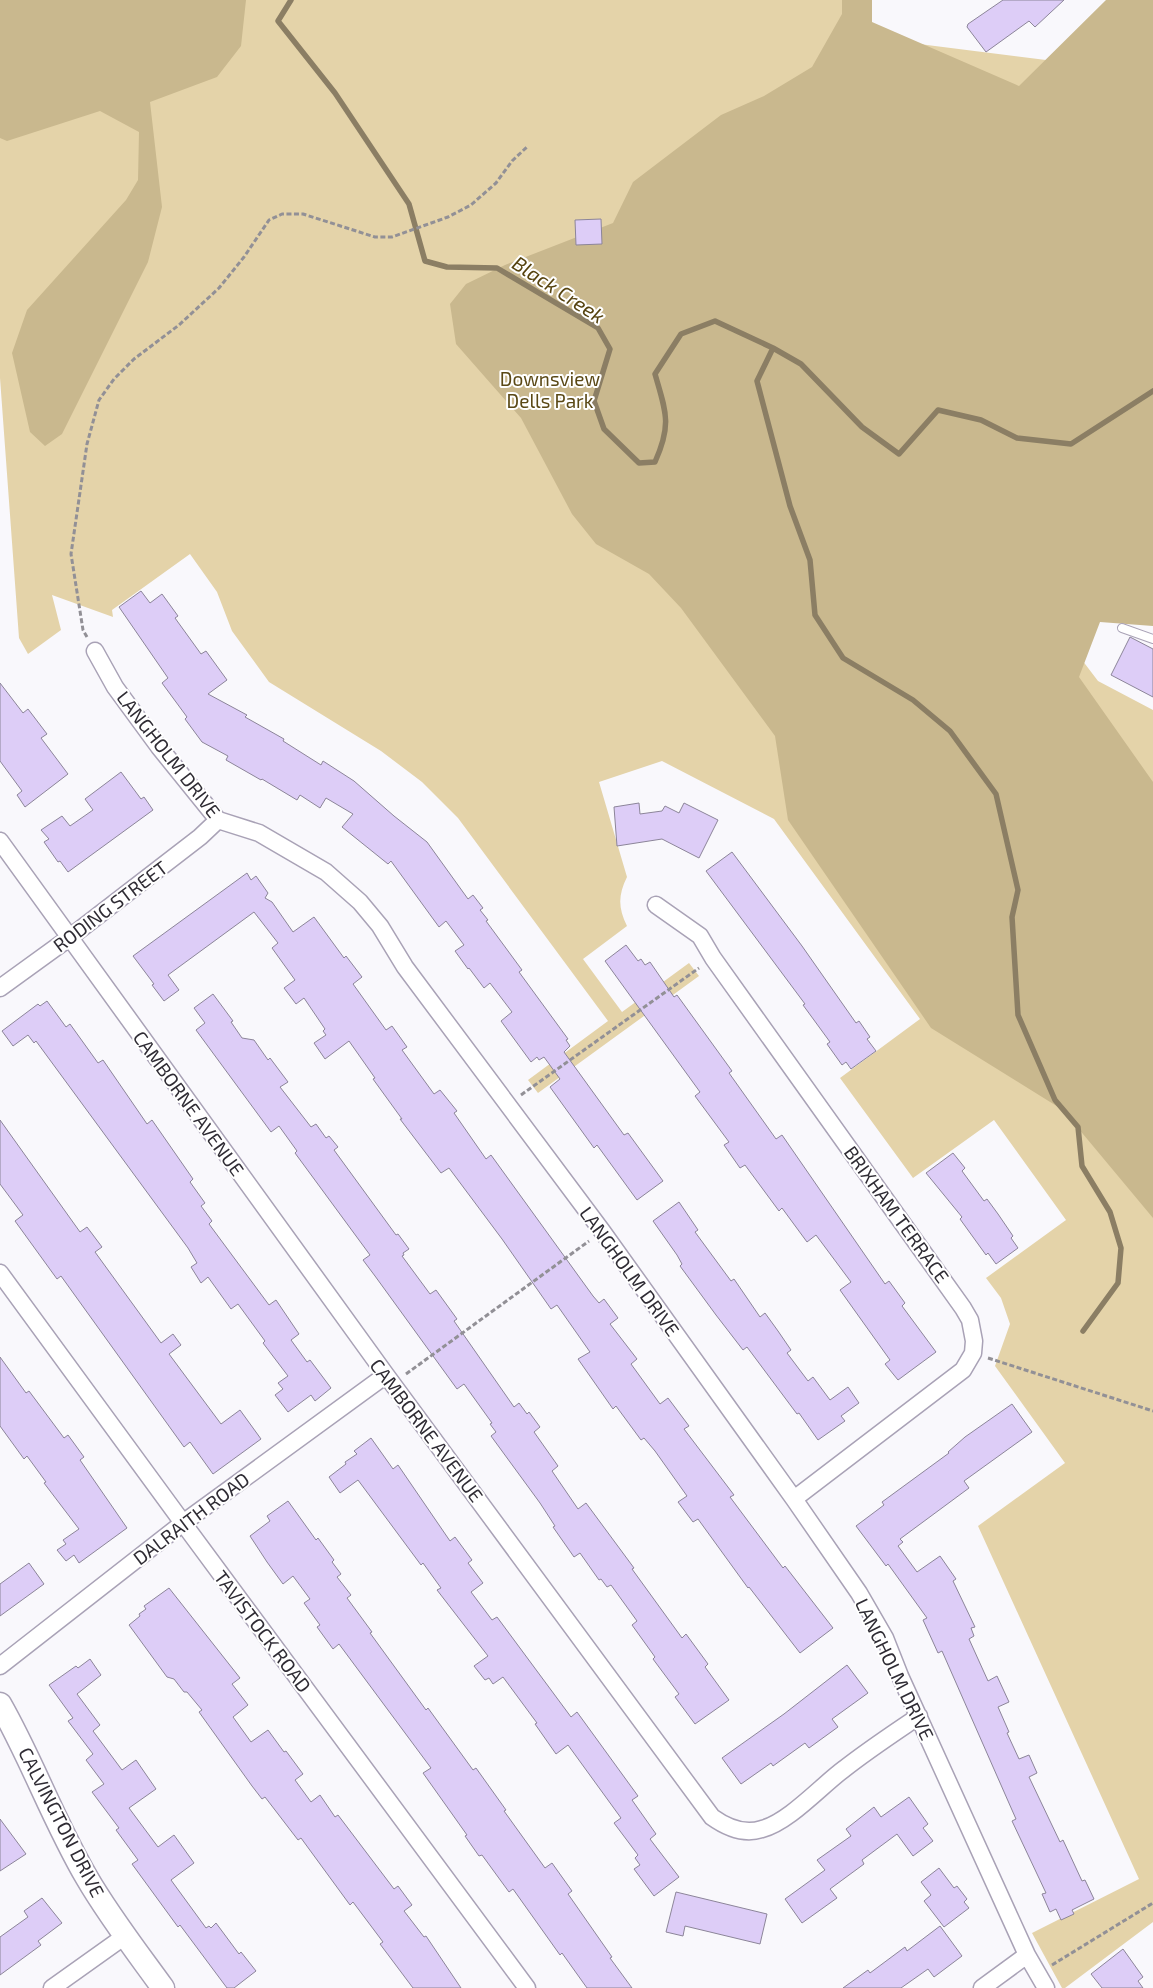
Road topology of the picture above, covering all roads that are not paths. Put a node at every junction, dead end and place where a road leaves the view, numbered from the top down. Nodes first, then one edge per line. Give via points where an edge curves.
1 (1122, 628) dead end
2 (1153, 639) edge
3 (95, 651) dead end
4 (218, 820) junction
5 (0, 841) edge
6 (656, 905) dead end
7 (69, 938) junction
8 (0, 988) edge
9 (0, 1273) edge
10 (390, 1379) junction
11 (794, 1500) junction
12 (183, 1524) junction
13 (0, 1666) edge
14 (0, 1704) edge
15 (919, 1716) junction
16 (125, 1936) junction
17 (1027, 1955) junction
18 (52, 1988) edge
19 (163, 1988) edge
20 (527, 1988) edge
21 (982, 1988) edge
22 (1046, 1988) edge

1 - 2 lane
3 - 4 street, LANGHOLM DRIVE via 115,687
4 - 7 street, RODING STREET via 200,838
4 - 11 street, LANGHOLM DRIVE via 259,833 326,872 360,902 602,1231
5 - 7 street, CAMBORNE AVENUE
6 - 11 street, BRIXHAM TERRACE via 700,936 963,1308 972,1328 974,1353 964,1370
7 - 8 street, RODING STREET
7 - 10 street, CAMBORNE AVENUE
9 - 12 street, TAVISTOCK ROAD
10 - 12 street, DALRAITH ROAD
10 - 15 street, CAMBORNE AVENUE via 712,1817 726,1827 761,1830 791,1814 844,1768
11 - 15 street, LANGHOLM DRIVE via 859,1593 885,1638
12 - 13 street, DALRAITH ROAD
12 - 20 street, TAVISTOCK ROAD
14 - 16 street, CALVINGTON DRIVE via 87,1878
15 - 17 street, LANGHOLM DRIVE
16 - 18 street
16 - 19 street, CALVINGTON DRIVE
17 - 21 street
17 - 22 street, LANGHOLM DRIVE

